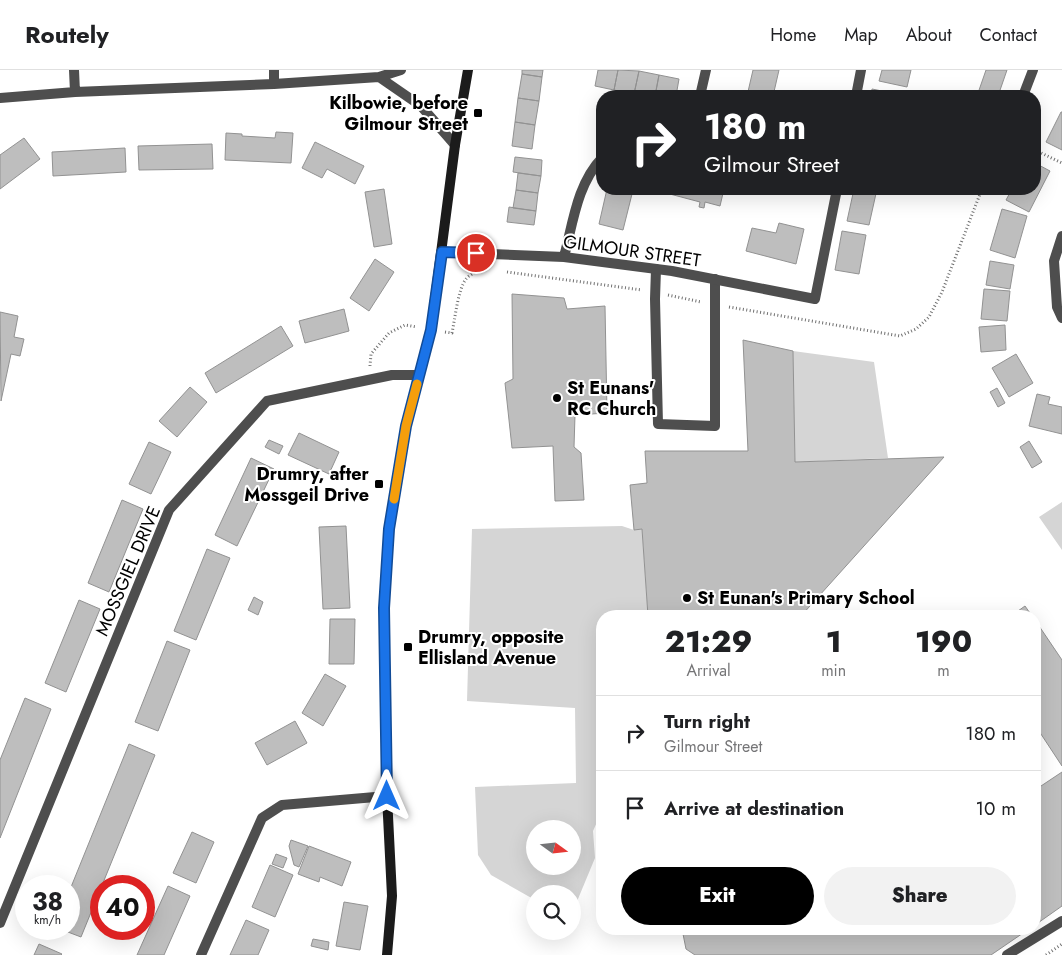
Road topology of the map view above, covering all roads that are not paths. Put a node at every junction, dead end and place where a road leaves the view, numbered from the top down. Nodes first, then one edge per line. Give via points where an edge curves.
1 (74, 70) edge
2 (274, 70) edge
3 (401, 70) edge
4 (468, 70) edge
5 (706, 70) edge
6 (861, 70) edge
7 (1033, 70) edge
8 (379, 77) junction
9 (274, 84) junction
10 (701, 90) edge
11 (857, 90) edge
12 (1025, 90) edge
13 (75, 92) junction
14 (0, 98) edge
15 (456, 145) junction
16 (596, 166) edge
17 (836, 195) edge
18 (1062, 236) edge
19 (442, 252) junction
20 (564, 257) junction
21 (656, 269) junction
22 (715, 279) junction
23 (1062, 318) edge
24 (419, 375) junction
25 (387, 796) junction
26 (1062, 921) edge
27 (0, 923) edge
28 (1041, 934) edge
29 (1039, 935) edge
30 (201, 955) edge
31 (386, 955) edge
32 (1007, 955) edge

1 - 13 street
2 - 9 street
3 - 8 street
4 - 15 street
5 - 10 street
6 - 11 street
7 - 12 street
8 - 9 street
8 - 15 street via 421,106
9 - 13 street
13 - 14 street
15 - 19 street
16 - 20 street via 580,193
17 - 22 street, GILMOUR STREET via 815,299
18 - 23 street via 1054,261 1057,307
19 - 20 street, GILMOUR STREET
19 - 24 street via 431,330
20 - 21 street, GILMOUR STREET
21 - 22 street, GILMOUR STREET
21 - 22 street via 658,424 715,426
24 - 25 street via 406,426 389,529 384,608
24 - 27 street, MOSSGIEL DRIVE via 392,375 267,400 169,510
25 - 30 street via 282,805 262,818
25 - 31 street via 392,896
26 - 28 street
29 - 32 street

